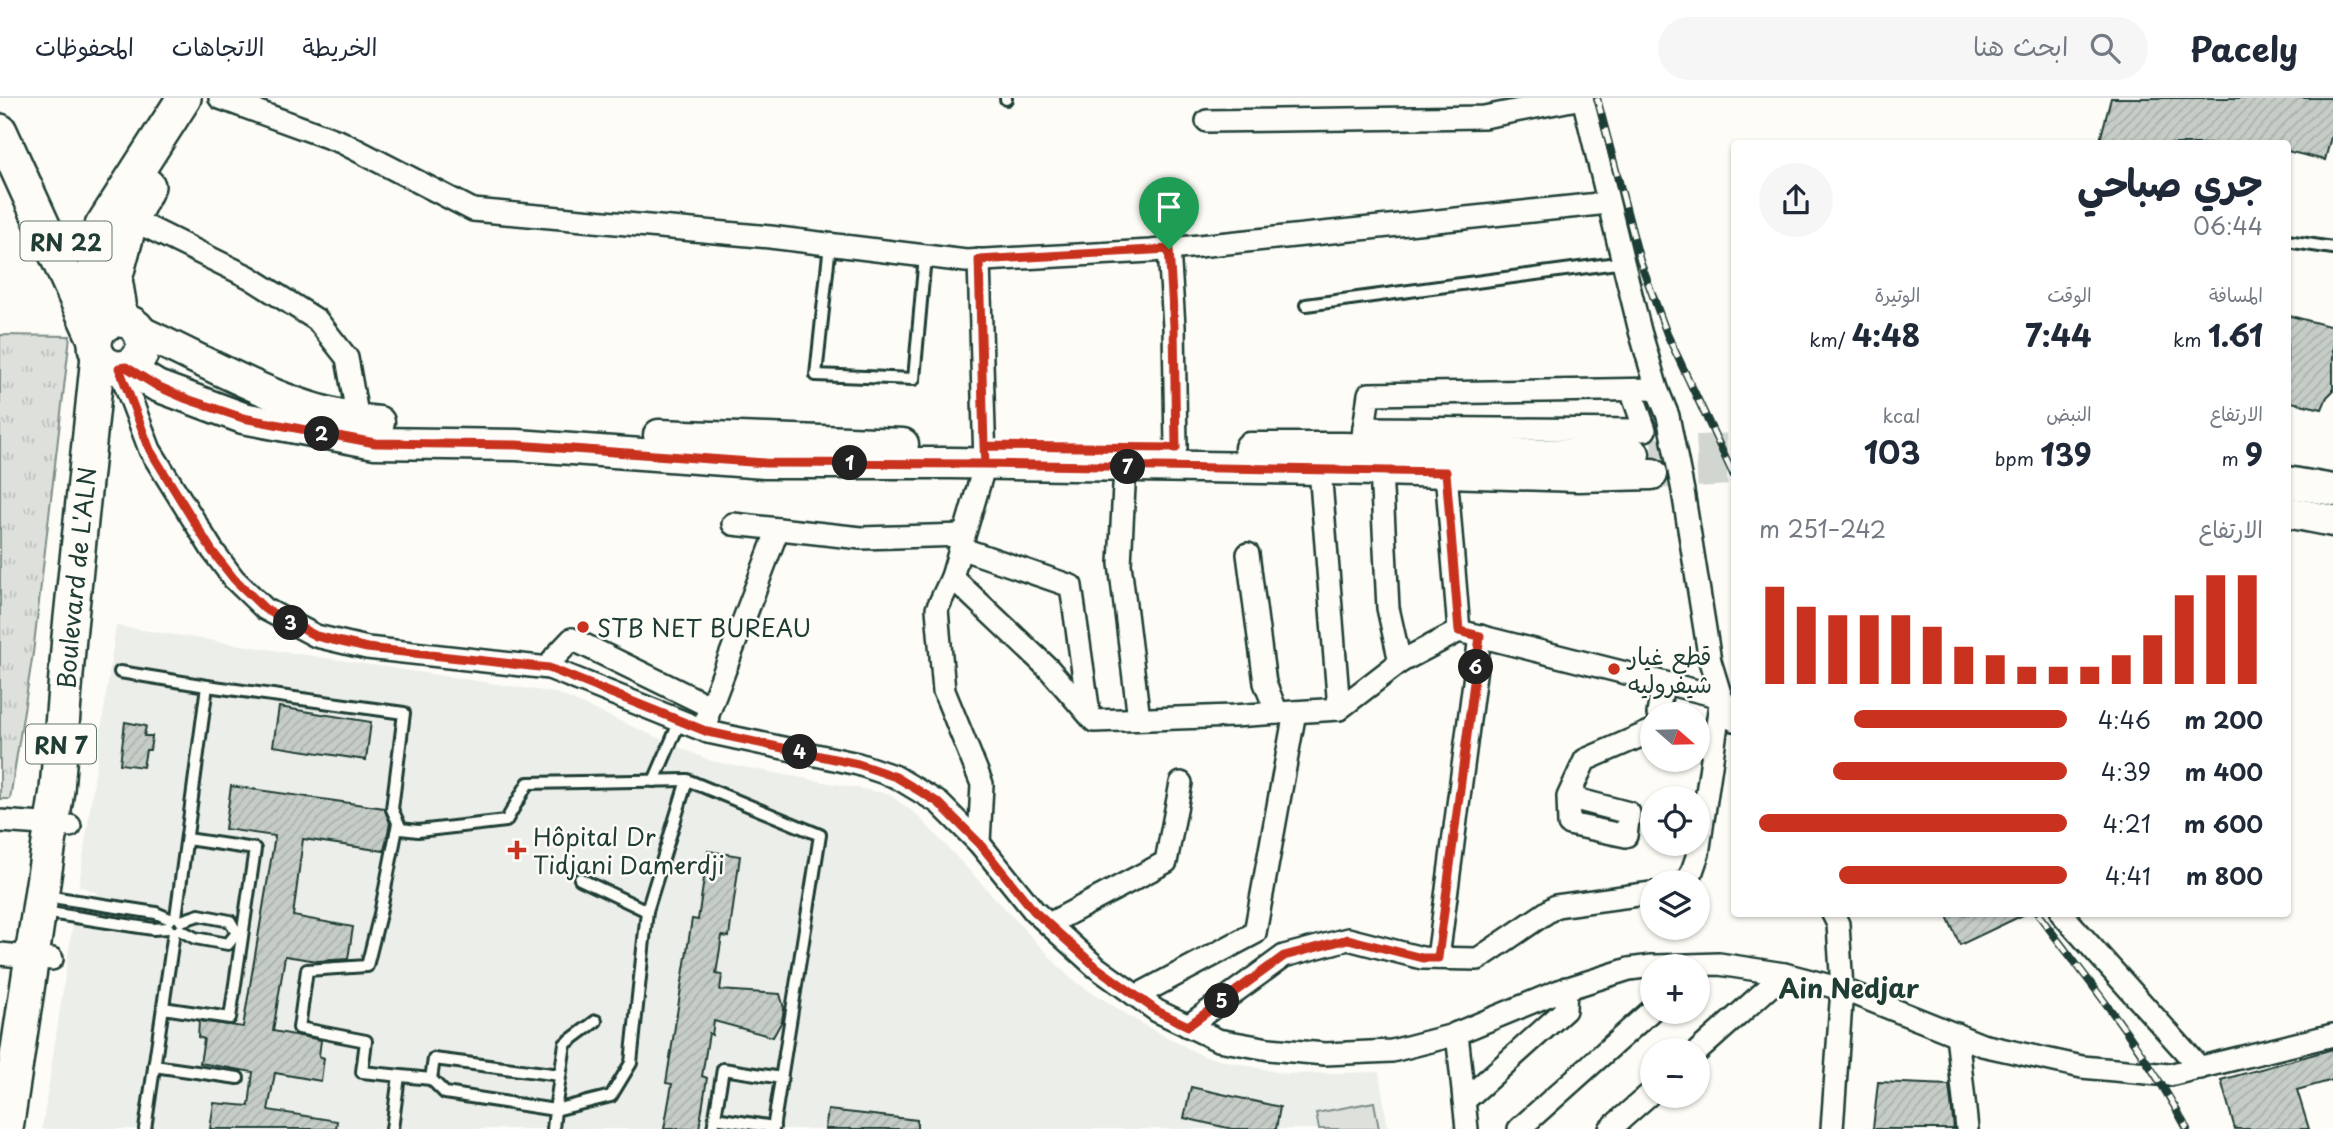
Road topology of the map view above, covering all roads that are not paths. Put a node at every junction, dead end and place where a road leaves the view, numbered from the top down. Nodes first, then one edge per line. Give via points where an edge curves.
1 (185, 98) edge
2 (220, 98) edge
3 (1582, 98) edge
4 (1207, 121) dead end
5 (0, 131) edge
6 (16, 163) junction
7 (1608, 202) junction
8 (117, 223) junction
9 (61, 229) junction
10 (2291, 242) edge
11 (830, 244) junction
12 (2333, 248) edge
13 (1169, 249) junction
14 (925, 256) junction
15 (979, 260) junction
16 (1624, 262) junction
17 (1306, 305) dead end
18 (114, 344) junction
19 (1657, 389) junction
20 (1631, 390) junction
21 (358, 421) junction
22 (1176, 448) junction
23 (1368, 449) junction
24 (984, 455) junction
25 (1125, 467) junction
26 (1320, 469) junction
27 (1446, 472) junction
28 (2291, 483) edge
29 (2333, 490) edge
30 (2291, 513) edge
31 (2333, 521) edge
32 (733, 524) dead end
33 (778, 529) junction
34 (962, 541) junction
35 (1248, 554) dead end
36 (952, 577) junction
37 (1469, 633) junction
38 (1400, 662) junction
39 (549, 668) junction
40 (632, 668) junction
41 (120, 672) dead end
42 (1663, 683) junction
43 (207, 686) junction
44 (620, 696) junction
45 (1721, 697) junction
46 (1660, 702) edge
47 (1339, 709) junction
48 (1286, 713) junction
49 (1089, 715) junction
50 (1731, 715) edge
51 (1139, 719) junction
52 (680, 721) junction
53 (708, 724) junction
54 (1640, 736) edge
55 (654, 780) junction
56 (687, 780) junction
57 (1181, 783) dead end
58 (1568, 797) dead end
59 (0, 821) edge
60 (398, 823) junction
61 (61, 826) junction
62 (187, 839) junction
63 (979, 843) junction
64 (1692, 870) edge
65 (580, 879) dead end
66 (1640, 895) edge
67 (50, 905) junction
68 (648, 911) junction
69 (1834, 917) edge
70 (2065, 917) edge
71 (175, 924) junction
72 (1049, 924) junction
73 (240, 934) junction
74 (0, 954) edge
75 (43, 958) junction
76 (1438, 958) junction
77 (1640, 968) edge
78 (1710, 969) edge
79 (1784, 974) junction
80 (1566, 989) junction
81 (1842, 989) junction
82 (1136, 996) junction
83 (163, 1008) junction
84 (596, 1021) dead end
85 (1640, 1021) edge
86 (1188, 1026) junction
87 (1457, 1033) junction
88 (1956, 1034) junction
89 (2333, 1035) edge
90 (1710, 1040) edge
91 (154, 1066) junction
92 (2200, 1068) junction
93 (560, 1075) junction
94 (399, 1076) junction
95 (238, 1078) dead end
96 (782, 1078) junction
97 (431, 1079) junction
98 (1464, 1101) junction
99 (1640, 1103) edge
100 (555, 1110) junction
101 (714, 1123) edge
102 (774, 1128) edge
103 (6, 1129) edge
104 (26, 1129) edge
105 (145, 1129) edge
106 (393, 1129) edge
107 (553, 1129) edge
108 (1467, 1129) edge
109 (1519, 1129) edge
110 (1610, 1129) edge
111 (1832, 1129) edge
112 (1967, 1129) edge

1 - 8 main road, RN 7 via 170,145
2 - 11 street via 341,142 473,210
3 - 4 street via 1484,117
3 - 7 street
5 - 6 main road, RN 22
6 - 9 main road, RN 22
6 - 18 main road, RN 22
7 - 13 street
7 - 16 street
8 - 9 main road via 78,242
8 - 18 main road, RN 7
8 - 21 street via 249,277 317,320 347,358
9 - 18 main road, RN 22
10 - 12 lane
11 - 14 street
11 - 14 lane via 816,375 914,379
13 - 15 street
13 - 22 street
14 - 15 street
15 - 24 street
16 - 17 lane
16 - 19 street
18 - 21 main road via 305,408
18 - 24 main road via 157,386 187,399 243,418 375,443 517,445 765,463
18 - 39 street via 150,450 212,551 265,609 316,636 367,648
18 - 61 main road, Boulevard de L'ALN / RN 7 via 69,637 57,790
19 - 20 street
19 - 45 street via 1668,416 1710,661
20 - 23 street via 1369,394
20 - 23 street via 1645,430
21 - 24 main road via 922,445
22 - 23 main road
22 - 24 main road
23 - 26 main road
23 - 27 main road
23 - 27 main road via 1652,464 1578,477
23 - 38 street via 1388,608
24 - 25 main road
24 - 34 street
25 - 26 main road
25 - 51 street via 1120,564
26 - 47 street
27 - 37 street
28 - 29 main road
30 - 31 main road
32 - 33 street
33 - 34 street via 861,538
33 - 53 street
34 - 36 street
34 - 49 street via 1071,586
35 - 48 street via 1265,683
36 - 49 street via 1049,669
36 - 63 street via 937,610 944,691 982,784
37 - 38 street
37 - 42 street
37 - 76 street
38 - 47 street
39 - 40 street via 572,639
39 - 44 street
40 - 44 street
40 - 53 street via 707,705
41 - 43 lane
42 - 45 street
42 - 46 street
43 - 60 lane via 404,713 391,809
43 - 62 lane
44 - 52 street
45 - 50 street
45 - 64 street
47 - 48 street
48 - 51 street
48 - 82 street via 1255,933
49 - 51 street via 1094,721
52 - 53 street
52 - 55 lane
53 - 63 street via 896,777 939,803
54 - 58 street via 1585,760
55 - 56 lane
55 - 60 lane via 528,783 506,821 418,831 401,829
56 - 68 lane
56 - 96 lane via 820,835
57 - 72 street via 1166,862
59 - 61 street
60 - 94 lane via 367,965 307,970 299,1028 366,1041 362,1072
61 - 67 main road, Boulevard de L'ALN / RN 7
62 - 71 lane
62 - 73 lane via 255,849
63 - 72 street
65 - 68 lane
66 - 76 street via 1556,906 1478,959
67 - 71 lane via 156,913
67 - 71 lane via 153,929
67 - 75 main road, Boulevard de L'ALN / RN 7
68 - 100 lane via 631,1063 611,1096
69 - 81 street
70 - 92 street
71 - 73 lane via 195,938 228,944
71 - 73 lane via 199,915 230,921
71 - 83 lane
72 - 82 street
73 - 83 lane via 230,1018
74 - 75 street
75 - 103 main road, Boulevard de L'ALN / RN 7
75 - 104 main road, Boulevard de L'ALN / RN 7
76 - 86 street via 1348,939 1284,956
77 - 80 street
78 - 79 street
79 - 81 street
79 - 90 street
80 - 87 street
80 - 98 street via 1565,1010
81 - 88 street
81 - 111 street
82 - 86 street
83 - 91 lane
84 - 93 lane via 565,1044
85 - 109 street
86 - 87 street via 1218,1040 1325,1054 1392,1051
87 - 98 street
88 - 92 street via 1982,1045 2082,1067 2169,1075
88 - 112 street
89 - 92 street
91 - 95 lane
91 - 105 lane
93 - 97 lane via 434,1059
93 - 100 lane
94 - 97 lane
94 - 106 lane
96 - 101 lane via 723,1069
96 - 102 lane
97 - 100 lane via 445,1093
98 - 108 street
99 - 110 street
100 - 107 lane
101 - 102 lane

